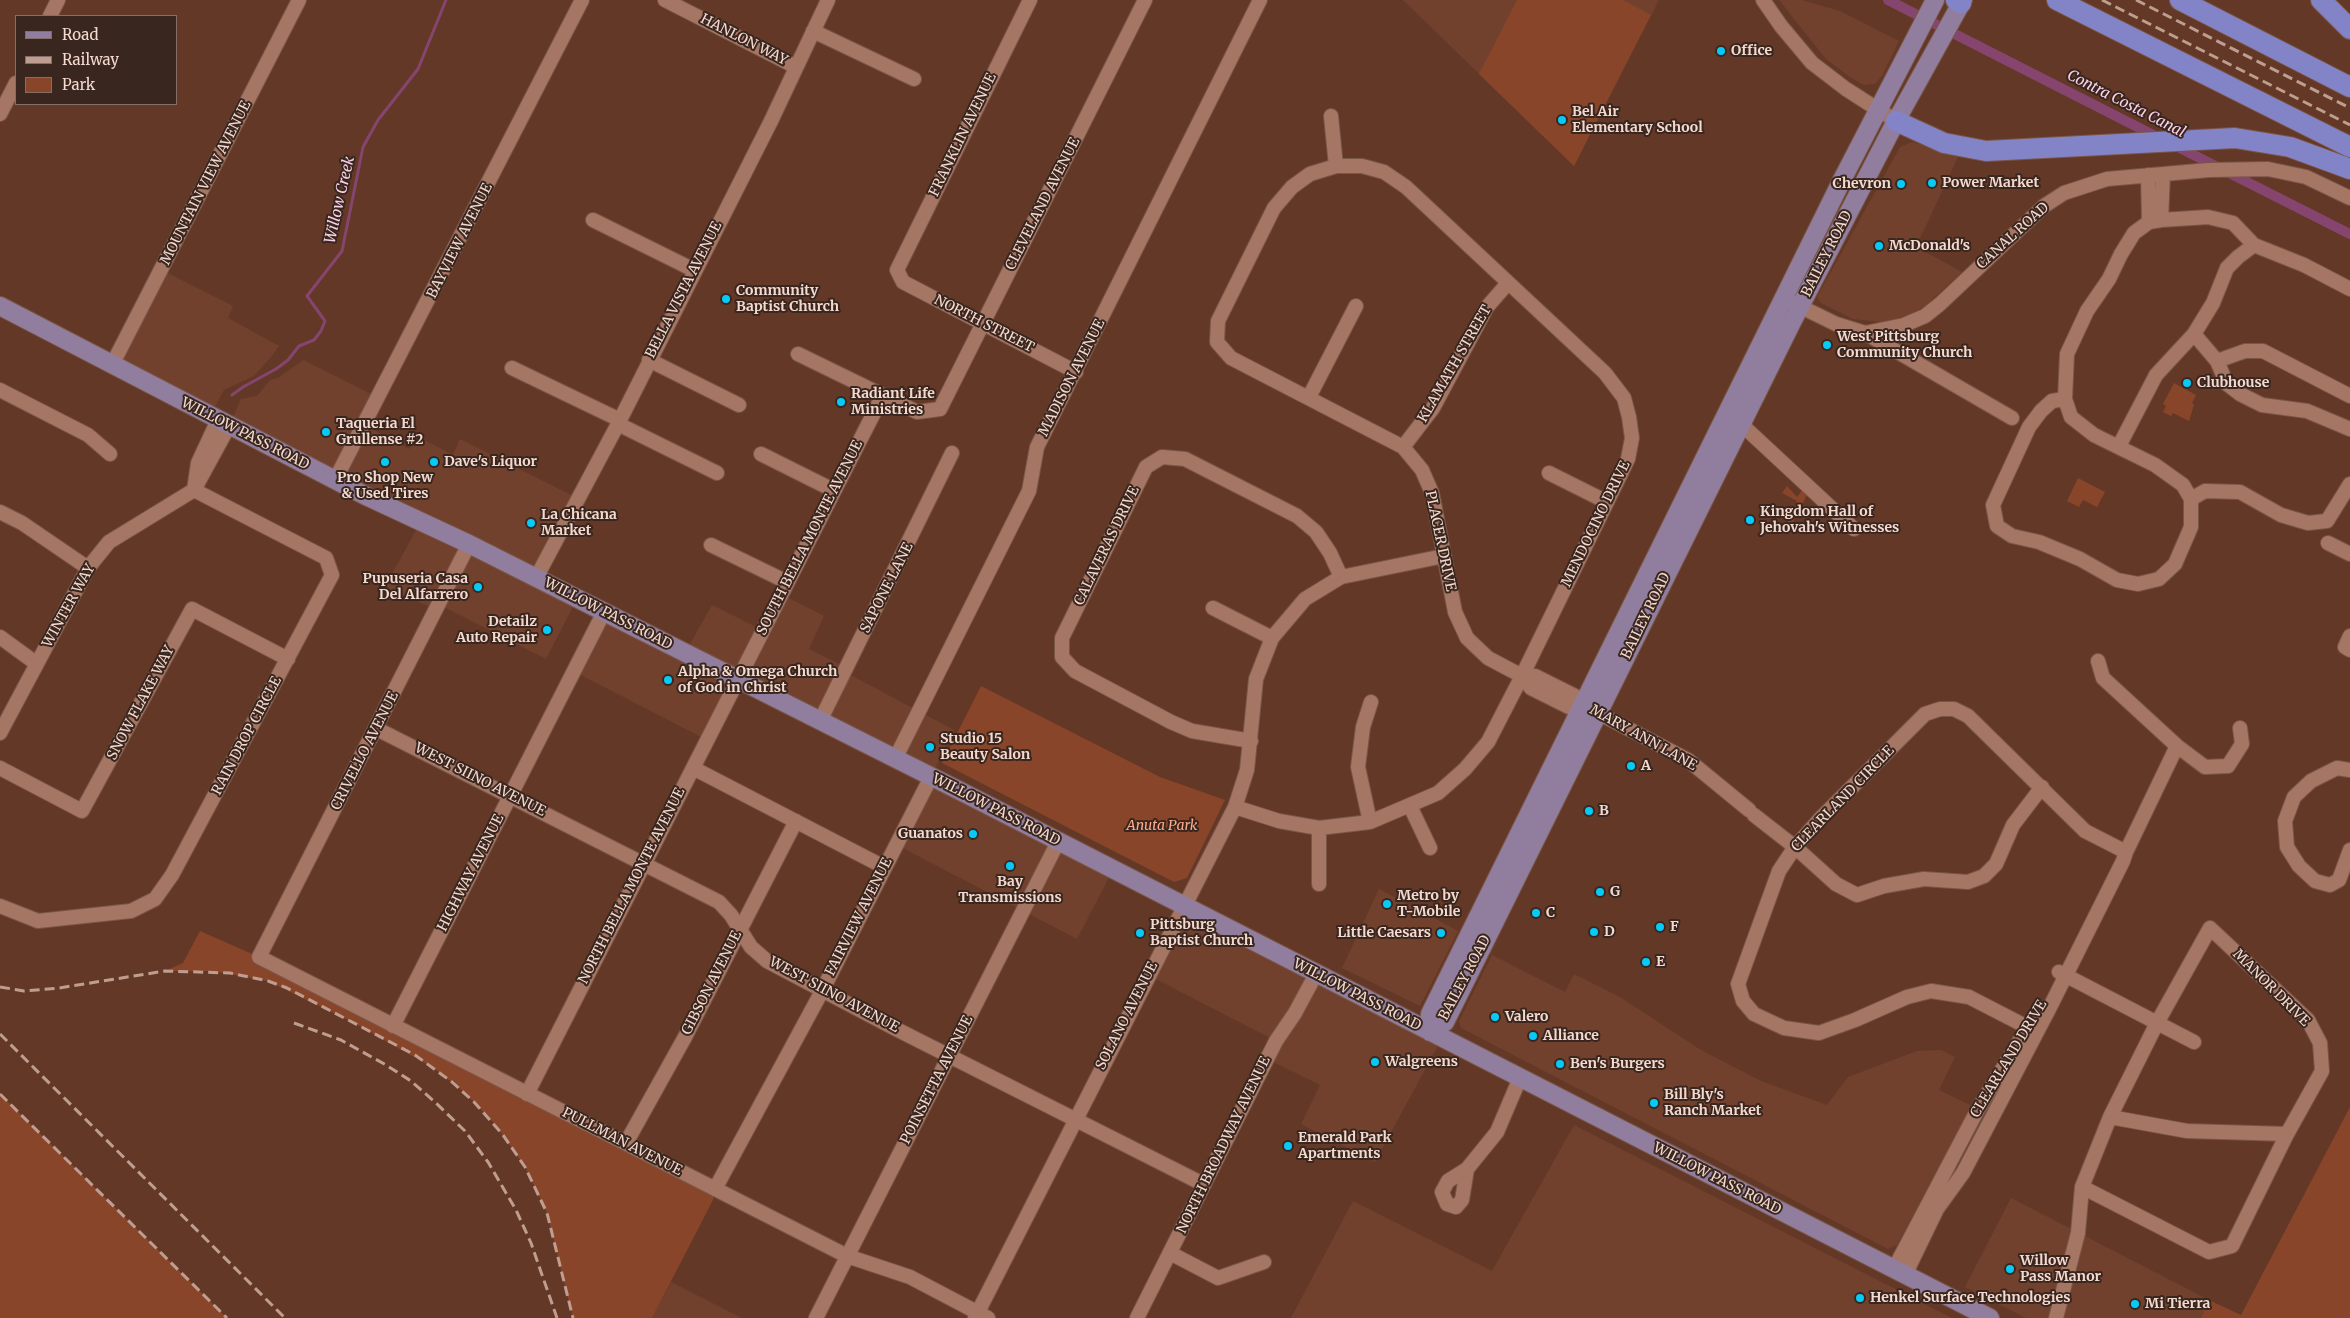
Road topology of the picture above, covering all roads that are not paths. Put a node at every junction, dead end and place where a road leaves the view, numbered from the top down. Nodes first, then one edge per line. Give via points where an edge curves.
1 (58, 0) edge
2 (299, 0) edge
3 (582, 0) edge
4 (665, 0) edge
5 (828, 0) edge
6 (1030, 0) edge
7 (1145, 0) edge
8 (1260, 0) edge
9 (1763, 0) edge
10 (1936, 0) edge
11 (2057, 0) edge
12 (2180, 0) edge
13 (2321, 0) edge
14 (1960, 1) edge
15 (50, 15) edge
16 (2350, 29) edge
17 (813, 31) junction
18 (796, 67) junction
19 (914, 79) dead end
20 (15, 85) edge
21 (2350, 87) edge
22 (1878, 108) junction
23 (0, 114) edge
24 (1331, 116) dead end
25 (1896, 121) junction
26 (2350, 147) edge
27 (1336, 166) junction
28 (2350, 169) edge
29 (2163, 174) junction
30 (2148, 175) junction
31 (2350, 198) edge
32 (593, 220) dead end
33 (2155, 221) junction
34 (2254, 245) junction
35 (694, 270) junction
36 (897, 270) joint
37 (1508, 283) junction
38 (2350, 289) edge
39 (1784, 298) junction
40 (0, 306) edge
41 (1356, 306) dead end
42 (1800, 307) junction
43 (983, 324) junction
44 (1865, 333) junction
45 (2194, 334) junction
46 (1216, 342) joint
47 (798, 354) dead end
48 (649, 360) junction
49 (2217, 361) junction
50 (112, 365) junction
51 (512, 368) dead end
52 (1076, 372) junction
53 (0, 390) edge
54 (2350, 396) edge
55 (882, 397) junction
56 (1309, 397) junction
57 (2065, 399) junction
58 (739, 405) dead end
59 (2012, 418) dead end
60 (619, 422) junction
61 (223, 423) junction
62 (1741, 424) junction
63 (2350, 429) edge
64 (2119, 446) junction
65 (1403, 447) junction
66 (110, 454) dead end
67 (761, 454) dead end
68 (952, 454) dead end
69 (717, 472) dead end
70 (1549, 474) dead end
71 (335, 480) junction
72 (2350, 484) edge
73 (194, 490) junction
74 (833, 490) junction
75 (2191, 499) junction
76 (1607, 502) junction
77 (0, 512) edge
78 (1854, 529) dead end
79 (2328, 543) dead end
80 (469, 544) junction
81 (711, 545) dead end
82 (2350, 554) edge
83 (1444, 556) junction
84 (88, 568) junction
85 (1341, 577) junction
86 (536, 578) junction
87 (787, 582) junction
88 (1212, 608) dead end
89 (604, 612) junction
90 (0, 636) edge
91 (2350, 636) edge
92 (1272, 638) junction
93 (2350, 650) edge
94 (288, 659) junction
95 (2098, 661) dead end
96 (37, 664) junction
97 (1522, 676) junction
98 (739, 680) junction
99 (1371, 702) dead end
100 (1590, 709) junction
101 (820, 721) junction
102 (2240, 728) dead end
103 (377, 729) junction
104 (0, 733) edge
105 (1250, 741) junction
106 (2177, 746) junction
107 (895, 759) junction
108 (0, 768) edge
109 (693, 768) junction
110 (2350, 770) edge
111 (931, 777) junction
112 (2042, 787) junction
113 (510, 796) junction
114 (1234, 806) junction
115 (1410, 806) junction
116 (796, 821) junction
117 (1370, 822) junction
118 (1319, 828) junction
119 (1058, 842) junction
120 (1795, 847) junction
121 (1430, 848) dead end
122 (2350, 850) edge
123 (2126, 852) junction
124 (644, 863) junction
125 (884, 867) junction
126 (1319, 884) dead end
127 (0, 906) edge
128 (1183, 906) junction
129 (740, 928) junction
130 (259, 957) joint
131 (1316, 974) junction
132 (2063, 974) junction
133 (822, 991) junction
134 (2157, 1023) junction
135 (393, 1026) junction
136 (2032, 1030) junction
137 (1430, 1032) junction
138 (2194, 1042) dead end
139 (950, 1056) junction
140 (1520, 1078) junction
141 (527, 1094) junction
142 (2110, 1117) junction
143 (1074, 1120) junction
144 (2287, 1134) junction
145 (626, 1144) junction
146 (1467, 1170) dead end
147 (1203, 1184) junction
148 (2082, 1187) junction
149 (715, 1188) junction
150 (1170, 1253) junction
151 (847, 1256) junction
152 (1264, 1262) dead end
153 (1900, 1272) junction
154 (980, 1316) edge
155 (816, 1318) edge
156 (1137, 1318) edge
157 (1990, 1318) edge
158 (2056, 1318) edge

1 - 15 street
2 - 50 street, MOUNTAIN VIEW AVENUE
3 - 71 street, BAYVIEW AVENUE
4 - 18 street, HANLON WAY
5 - 17 street, BELLA VISTA AVENUE
6 - 36 street, FRANKLIN AVENUE
7 - 43 street, CLEVELAND AVENUE
8 - 52 street, MADISON AVENUE
9 - 22 street via 1812,63 1829,78
10 - 22 main road, BAILEY ROAD
11 - 26 highway
12 - 21 highway
13 - 16 highway
14 - 25 main road, BAILEY ROAD
17 - 18 street, BELLA VISTA AVENUE
17 - 19 street
18 - 35 street, BELLA VISTA AVENUE
20 - 23 street
22 - 25 street
22 - 39 main road, BAILEY ROAD
24 - 27 street
25 - 28 highway via 1928,137 1962,148 2010,151 2235,138 2290,147
25 - 42 main road, BAILEY ROAD
27 - 37 street, MENDOCINO DRIVE via 1362,166 1384,172 1406,187
27 - 46 street, MENDOCINO DRIVE via 1310,174 1292,187 1274,208 1218,321
29 - 30 street, CANAL ROAD
29 - 31 street, CANAL ROAD via 2245,168 2289,172
29 - 33 street
30 - 33 street
30 - 44 street, CANAL ROAD via 2107,179 2064,193 2023,224 1925,316 1896,328
32 - 35 street
33 - 34 street via 2208,217 2233,223
33 - 57 street via 2134,233 2066,354
34 - 38 street via 2304,265
34 - 45 street via 2227,268 2213,303
35 - 48 street, BELLA VISTA AVENUE
36 - 43 street, NORTH STREET via 903,282
37 - 65 street, KLAMATH STREET via 1487,307 1432,408
37 - 76 street, MENDOCINO DRIVE via 1606,373 1624,398 1632,438 1628,459
39 - 42 street, CANAL ROAD
39 - 100 main road, BAILEY ROAD
40 - 50 main road, WILLOW PASS ROAD
41 - 56 street
42 - 44 street, CANAL ROAD
42 - 62 main road, BAILEY ROAD
43 - 52 street, NORTH STREET
43 - 55 street, CLEVELAND AVENUE via 940,409 917,412
44 - 59 street
45 - 49 street
45 - 64 street via 2156,376
46 - 56 street, PLACER DRIVE via 1231,358
47 - 55 street
48 - 58 street
48 - 60 street, BELLA VISTA AVENUE
49 - 54 street via 2245,352 2263,351
49 - 63 street via 2227,384 2240,394 2262,405 2307,411
50 - 61 main road, WILLOW PASS ROAD
51 - 60 street
52 - 107 street, MADISON AVENUE via 1037,447 1029,491
53 - 66 street via 88,435
55 - 74 street, SOUTH BELLA MONTE AVENUE
56 - 65 street, PLACER DRIVE
57 - 64 street via 2071,417 2094,434
57 - 75 street via 2052,401 2029,427 1993,505 1997,526 2012,536 2038,542 2080,559 2117,580 2138,584 2158,579 2174,564 2191,527
60 - 69 street
60 - 86 street, BELLA VISTA AVENUE
61 - 71 main road, WILLOW PASS ROAD
61 - 73 street via 198,463
62 - 78 street
62 - 100 main road, BAILEY ROAD
64 - 75 street via 2155,465 2183,485
65 - 83 street, PLACER DRIVE via 1422,470 1432,493
67 - 74 street
68 - 101 street, SAPONE LANE
70 - 76 street
71 - 80 main road, WILLOW PASS ROAD
72 - 75 street via 2327,521 2308,524 2281,515 2240,492 2205,491
73 - 84 street, WINTER WAY via 109,542
73 - 94 street, RAIN DROP CIRCLE via 326,558 332,575
74 - 87 street, SOUTH BELLA MONTE AVENUE
76 - 97 street, MENDOCINO DRIVE
77 - 84 street via 22,523
79 - 82 street
80 - 86 main road, WILLOW PASS ROAD
80 - 103 street, CRIVELLO AVENUE
81 - 87 street
83 - 85 street, SOLANO AVENUE
83 - 97 street, PLACER DRIVE via 1455,612 1467,638 1488,658
84 - 96 street, WINTER WAY
85 - 92 street, SOLANO AVENUE via 1305,599
85 - 105 street, CALAVERAS DRIVE via 1316,532 1297,516 1185,459 1162,457 1146,467 1062,638 1062,657 1075,672 1171,722 1192,731
86 - 89 main road, WILLOW PASS ROAD
87 - 98 street, SOUTH BELLA MONTE AVENUE
88 - 92 street
89 - 98 main road, WILLOW PASS ROAD
89 - 113 street, HIGHWAY AVENUE
90 - 96 street
91 - 93 street via 2344,647
92 - 105 street, SOLANO AVENUE via 1256,679
94 - 108 street, SNOW FLAKE WAY via 192,609 82,811
94 - 127 street, RAIN DROP CIRCLE via 172,874 155,899 131,911 38,921
95 - 106 street via 2103,678
96 - 104 street, WINTER WAY
97 - 100 street, PLACER DRIVE via 1531,688 1570,707
97 - 115 street, MENDOCINO DRIVE via 1488,742 1466,769 1438,793
98 - 101 main road, WILLOW PASS ROAD
98 - 109 street, NORTH BELLA MONTE AVENUE
99 - 117 street via 1363,727 1358,767
100 - 120 street, MARY ANN LANE via 1688,760
100 - 137 main road, BAILEY ROAD via 1445,1022
101 - 107 main road, WILLOW PASS ROAD
102 - 106 street via 2242,744 2228,766 2205,767
103 - 113 street, WEST SIINO AVENUE
103 - 130 street, CRIVELLO AVENUE
105 - 114 street, SOLANO AVENUE via 1247,770
106 - 123 street, CLEARLAND DRIVE
107 - 111 main road, WILLOW PASS ROAD
109 - 116 street
109 - 124 street, NORTH BELLA MONTE AVENUE
110 - 122 street via 2337,768 2311,782 2294,797 2285,820 2287,848 2315,881 2330,885 2339,880
111 - 119 main road, WILLOW PASS ROAD
111 - 125 street, FAIRVIEW AVENUE
112 - 120 street, MARY ANN LANE via 2013,825 1996,864 1984,876 1968,882 1924,879 1857,895 1836,884
112 - 120 street, CLEARLAND CIRCLE via 1968,716 1954,709 1940,709 1925,714
112 - 123 street, CLEARLAND CIRCLE via 2085,831
113 - 124 street, WEST SIINO AVENUE
113 - 135 street, HIGHWAY AVENUE
114 - 118 street, MENDOCINO DRIVE via 1278,821
114 - 128 street, SOLANO AVENUE
115 - 117 street, MENDOCINO DRIVE
115 - 121 street
116 - 125 street
116 - 129 street, GIBSON AVENUE
117 - 118 street, MENDOCINO DRIVE
118 - 126 street
119 - 128 main road, WILLOW PASS ROAD
119 - 139 street, POINSETTA AVENUE
120 - 136 street, CLEARLAND CIRCLE via 1779,871 1738,984 1743,1001 1754,1014 1784,1028 1819,1033 1907,997 1931,991 1969,998
123 - 132 street, CLEARLAND DRIVE via 2116,860
124 - 129 street, WEST SIINO AVENUE via 718,902
124 - 141 street, NORTH BELLA MONTE AVENUE
125 - 133 street, FAIRVIEW AVENUE
128 - 131 main road, WILLOW PASS ROAD
128 - 143 street, SOLANO AVENUE
129 - 133 street, WEST SIINO AVENUE via 751,947 767,961
129 - 145 street, GIBSON AVENUE
130 - 135 street, PULLMAN AVENUE
131 - 137 main road, WILLOW PASS ROAD
131 - 147 street, NORTH BROADWAY AVENUE via 1276,1041
132 - 134 street
132 - 136 street, CLEARLAND DRIVE
133 - 139 street, WEST SIINO AVENUE
133 - 149 street, FAIRVIEW AVENUE
134 - 138 street
134 - 142 street, MANOR DRIVE
134 - 144 street, MANOR DRIVE via 2210,928 2308,1020 2320,1043 2322,1072
135 - 141 street, PULLMAN AVENUE
136 - 153 street, CLEARLAND DRIVE via 1963,1173 1937,1209
137 - 140 main road, WILLOW PASS ROAD
139 - 143 street, WEST SIINO AVENUE
139 - 151 street, POINSETTA AVENUE
140 - 146 street via 1497,1132
140 - 153 main road, WILLOW PASS ROAD
141 - 145 street, PULLMAN AVENUE
142 - 144 street via 2187,1131
142 - 148 street, MANOR DRIVE
143 - 147 street, WEST SIINO AVENUE
143 - 154 street, SOLANO AVENUE
144 - 148 street, MANOR DRIVE via 2232,1246 2209,1252
145 - 149 street, PULLMAN AVENUE
147 - 150 street, NORTH BROADWAY AVENUE
148 - 158 street, MANOR DRIVE via 2078,1233
149 - 151 street, PULLMAN AVENUE
150 - 152 street via 1218,1278
150 - 156 street, NORTH BROADWAY AVENUE
151 - 154 street, PULLMAN AVENUE via 910,1277
151 - 155 street, POINSETTA AVENUE
153 - 157 main road, WILLOW PASS ROAD

